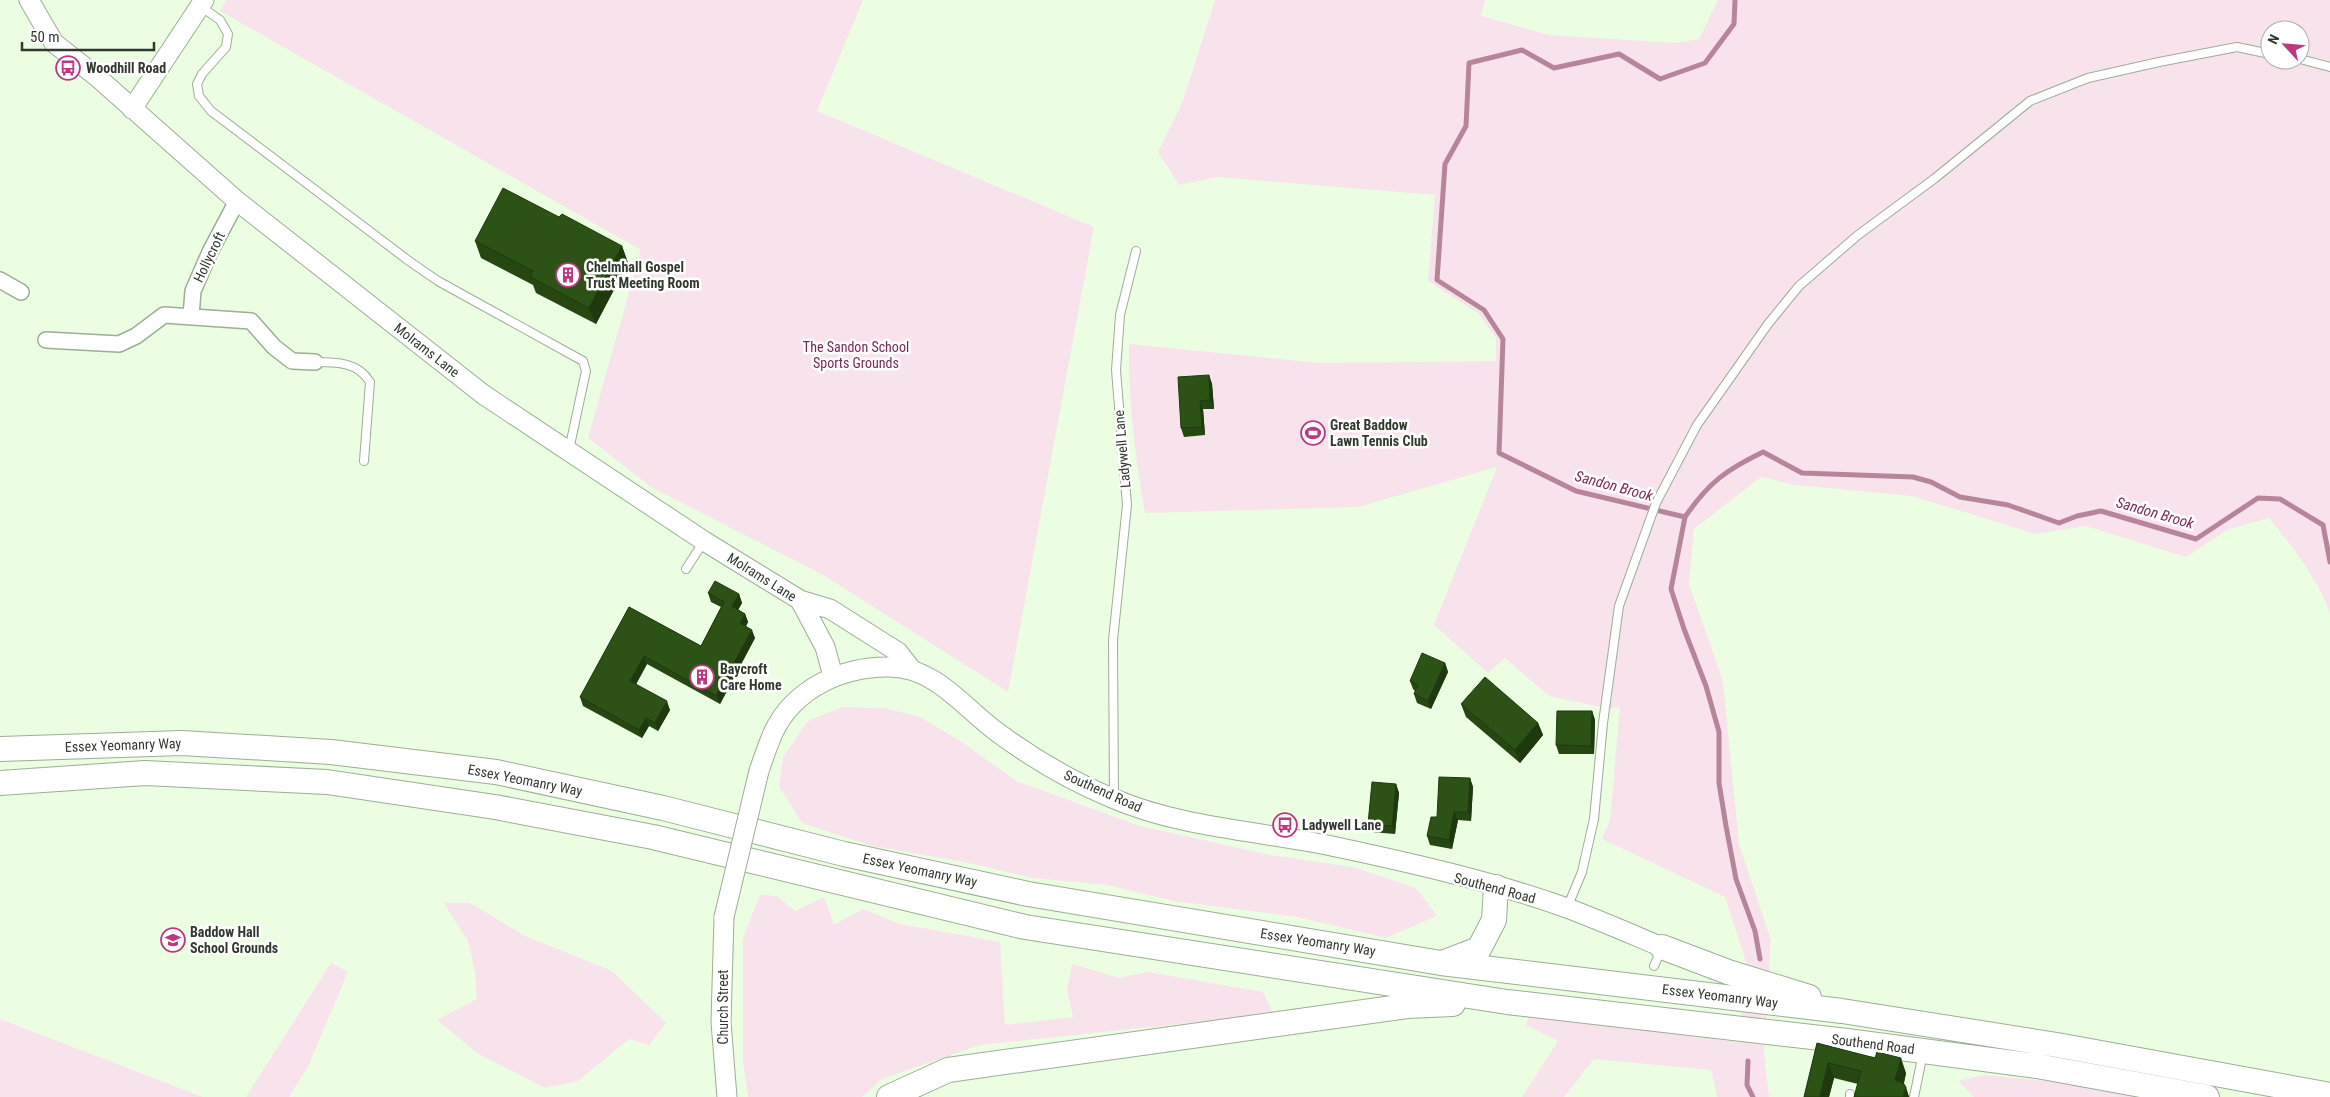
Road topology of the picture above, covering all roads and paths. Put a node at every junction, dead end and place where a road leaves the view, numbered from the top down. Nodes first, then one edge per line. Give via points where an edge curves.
1 (29, 0) edge
2 (202, 3) edge
3 (2260, 52) edge
4 (2310, 62) edge
5 (2330, 67) edge
6 (132, 109) junction
7 (237, 201) junction
8 (1136, 251) dead end
9 (0, 280) edge
10 (22, 292) dead end
11 (191, 316) junction
12 (46, 340) dead end
13 (315, 362) joint
14 (568, 451) junction
15 (364, 461) dead end
16 (704, 541) junction
17 (686, 569) dead end
18 (800, 600) junction
19 (912, 670) junction
20 (833, 676) junction
21 (0, 749) edge
22 (0, 783) edge
23 (1114, 799) junction
24 (1496, 887) junction
25 (1567, 908) junction
26 (724, 917) joint
27 (1658, 956) joint
28 (1441, 963) junction
29 (1507, 1002) junction
30 (1842, 1011) junction
31 (1924, 1051) junction
32 (2330, 1095) edge
33 (727, 1097) edge
34 (889, 1097) edge
35 (1914, 1097) edge
36 (2207, 1097) edge

1 - 6 street, Molrams Lane via 54,43
2 - 6 street
2 - 14 lane via 220,20 228,34 226,47 197,84 200,96 211,111 416,266 583,361 586,371
3 - 25 lane via 2237,47 2159,62 2088,78 2030,101 1934,179 1858,235 1799,286 1696,425 1651,518 1619,606 1594,819 1582,872
4 - 5 lane
6 - 7 street, Molrams Lane
7 - 11 street, Hollycroft via 193,291
7 - 14 street, Molrams Lane via 484,395
8 - 23 lane, Ladywell Lane via 1120,314 1116,370 1127,505 1113,640
9 - 10 street
11 - 12 street via 164,315 119,344
11 - 13 street via 251,321 274,347 292,361
13 - 15 lane via 345,364 360,371 370,382
14 - 16 street, Molrams Lane
16 - 17 lane
16 - 18 street, Molrams Lane
18 - 19 street via 830,609 898,652
18 - 20 street, Molrams Lane via 825,646
19 - 20 street, Southend Road via 862,668
19 - 23 street, Southend Road via 932,679 1004,737 1071,780
20 - 26 street, Southend Road, bridge via 806,692 774,731 758,771
21 - 28 main road, Essex Yeomanry Way via 182,743 331,752 496,772 1028,894
22 - 29 main road via 145,773 327,782 495,807 653,837 1024,928
23 - 24 street, Southend Road via 1172,819 1341,848
24 - 25 street, Southend Road
24 - 28 main road via 1494,920 1479,949
25 - 27 street, Southend Road
26 - 33 street, Church Street via 721,1022
27 - 30 main road via 1796,992
28 - 30 main road, Essex Yeomanry Way
29 - 31 main road, Southend Road
29 - 34 main road via 1407,1006 948,1070
30 - 32 main road, Southend Road via 2057,1045
31 - 35 lane
31 - 36 main road, Southend Road via 2037,1066

